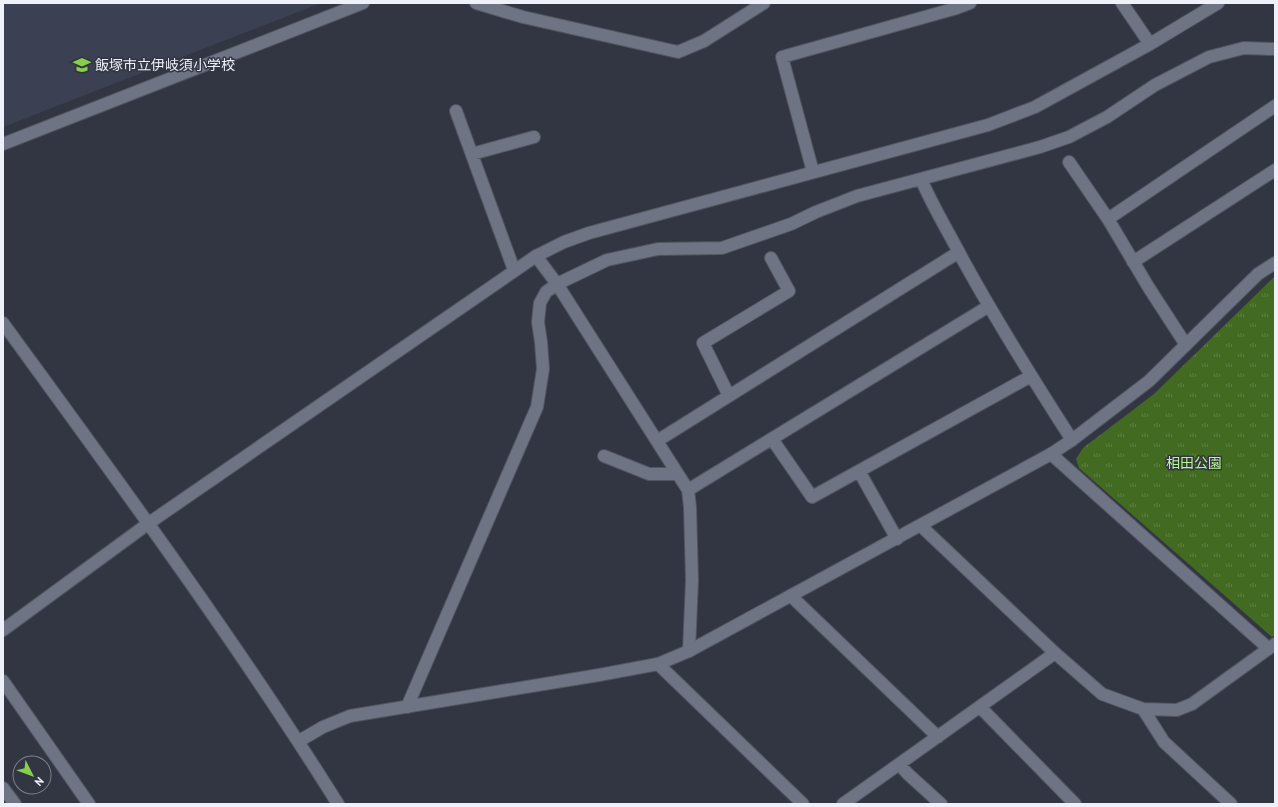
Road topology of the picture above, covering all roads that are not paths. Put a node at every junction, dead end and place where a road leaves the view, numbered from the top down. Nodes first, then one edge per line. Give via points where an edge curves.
1 (363, 3) edge
2 (476, 3) edge
3 (764, 3) edge
4 (970, 3) edge
5 (1122, 3) edge
6 (1218, 3) edge
7 (1150, 44) junction
8 (1275, 49) edge
9 (1275, 106) edge
10 (456, 111) dead end
11 (534, 137) dead end
12 (3, 144) edge
13 (472, 154) junction
14 (1069, 162) dead end
15 (1275, 170) edge
16 (813, 172) junction
17 (921, 179) junction
18 (1108, 219) junction
19 (959, 252) junction
20 (536, 256) junction
21 (771, 258) dead end
22 (1134, 262) junction
23 (1275, 263) edge
24 (514, 270) junction
25 (557, 284) junction
26 (988, 306) junction
27 (3, 323) edge
28 (1186, 345) junction
29 (1031, 376) junction
30 (730, 396) junction
31 (772, 438) junction
32 (1072, 440) junction
33 (657, 441) junction
34 (1052, 454) junction
35 (604, 456) dead end
36 (859, 471) junction
37 (678, 474) junction
38 (688, 490) junction
39 (150, 523) junction
40 (921, 526) junction
41 (897, 539) junction
42 (791, 596) junction
43 (3, 630) edge
44 (1272, 646) edge
45 (690, 651) junction
46 (1055, 653) junction
47 (658, 664) junction
48 (3, 681) edge
49 (407, 707) junction
50 (980, 707) junction
51 (1143, 709) junction
52 (938, 737) junction
53 (299, 741) junction
54 (898, 764) junction
55 (3, 788) edge
56 (15, 804) edge
57 (89, 804) edge
58 (338, 804) edge
59 (804, 804) edge
60 (843, 804) edge
61 (941, 804) edge
62 (1075, 804) edge
63 (1231, 804) edge

1 - 12 street
2 - 3 street via 678,52 704,41
4 - 16 street via 782,57
5 - 7 street
6 - 7 street
7 - 16 street via 1028,110 988,125
8 - 17 street via 1244,48 1209,57 1155,85 1107,117 1069,137
9 - 18 street
10 - 13 street
11 - 13 street
13 - 24 street
14 - 18 street
15 - 22 street
16 - 20 street via 589,233
17 - 19 street
17 - 25 street via 858,196 791,224 722,248 658,249 607,260
18 - 22 street
19 - 26 street
19 - 30 street
20 - 24 street
20 - 25 street
21 - 30 street via 789,291 703,343
22 - 28 street
23 - 28 street via 1258,274
24 - 39 street
25 - 33 street
25 - 49 street via 546,292 540,303 538,322 543,370 537,407
26 - 29 street
26 - 31 street
27 - 39 street
28 - 32 street via 1149,381
29 - 32 street
29 - 36 street
30 - 33 street
31 - 36 street via 812,497
31 - 38 street
32 - 34 street
33 - 37 street
34 - 40 street
34 - 44 street
35 - 37 street via 649,474
36 - 41 street
37 - 38 street
38 - 45 street via 692,580
39 - 43 street
39 - 53 street
40 - 41 street
40 - 46 street
41 - 42 street
42 - 45 street
42 - 52 street
44 - 51 street via 1192,704 1177,710
45 - 47 street
46 - 50 street
46 - 51 street via 1102,694
47 - 49 street
47 - 59 street
48 - 57 street
49 - 53 street via 350,716 323,727
50 - 52 street
50 - 62 street
51 - 63 street via 1164,742
52 - 54 street
53 - 58 street
54 - 60 street
54 - 61 street
55 - 56 street

